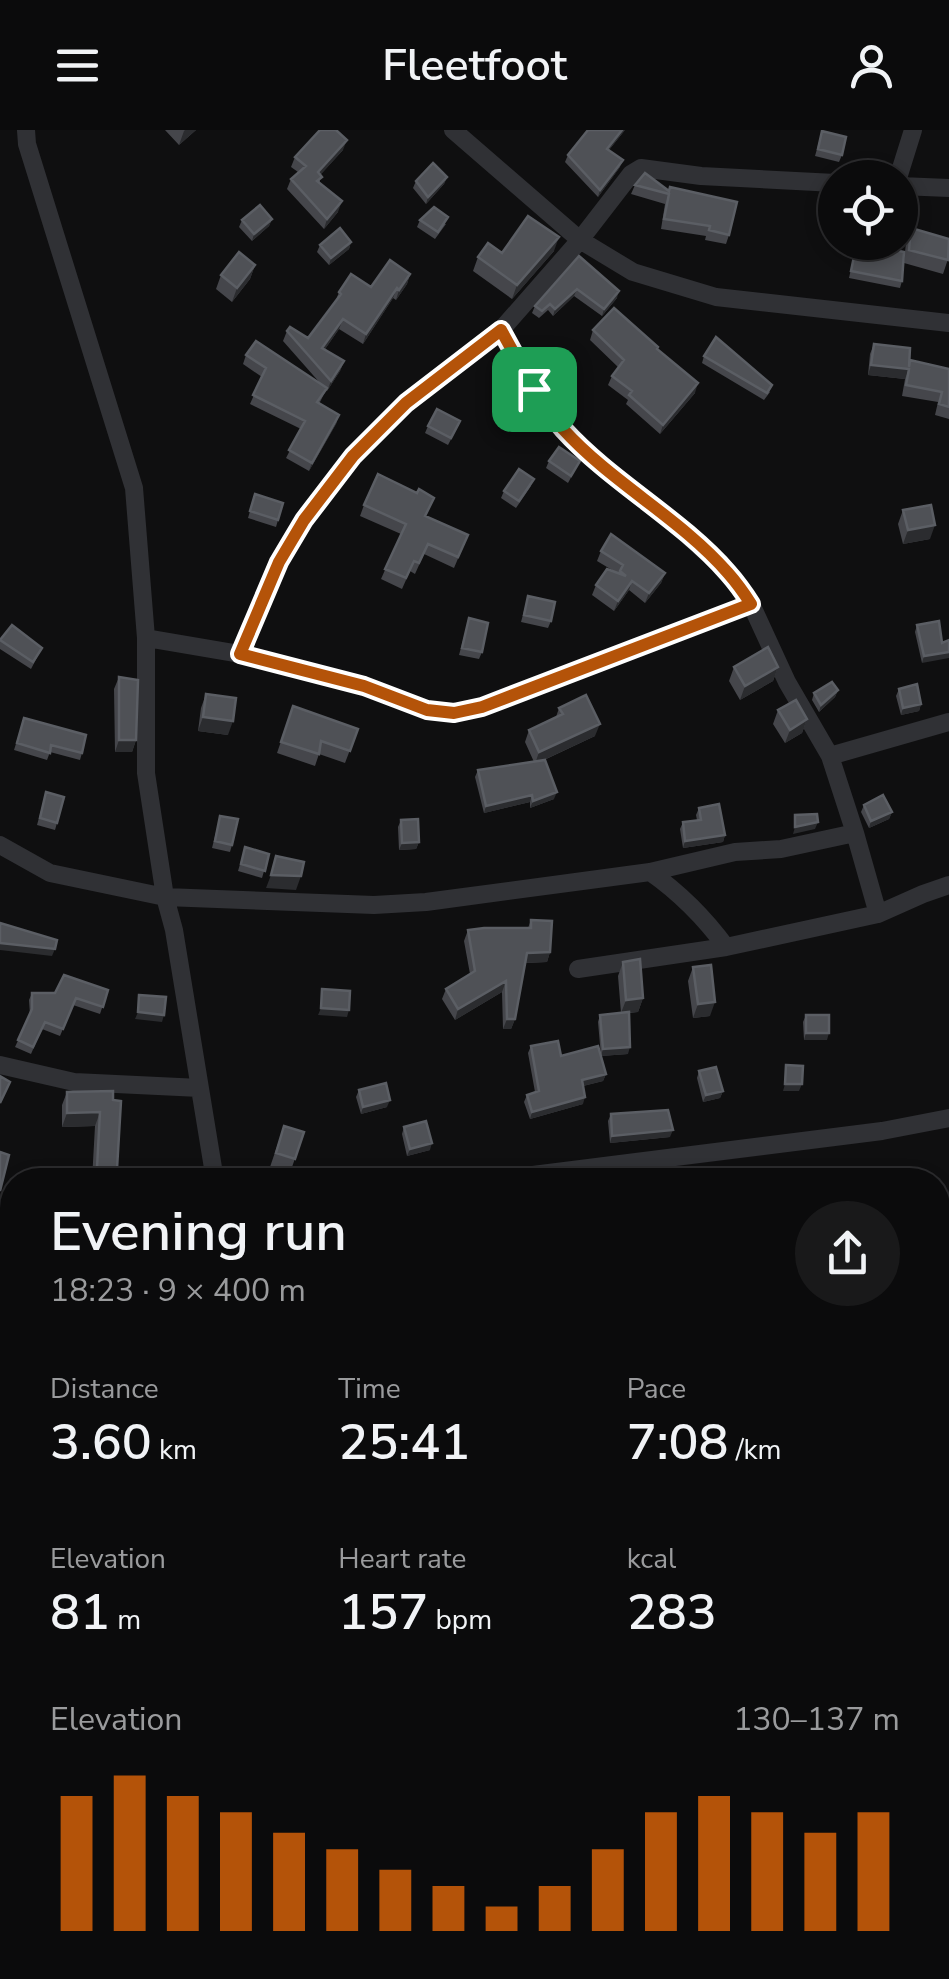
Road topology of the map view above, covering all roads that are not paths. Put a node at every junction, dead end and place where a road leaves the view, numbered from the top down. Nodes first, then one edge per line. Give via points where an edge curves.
1 (26, 130) edge
2 (453, 130) edge
3 (913, 130) edge
4 (904, 160) edge
5 (818, 182) edge
6 (918, 187) edge
7 (949, 188) edge
8 (580, 240) junction
9 (949, 324) edge
10 (501, 330) junction
11 (751, 604) junction
12 (146, 638) junction
13 (240, 654) junction
14 (949, 722) edge
15 (830, 756) junction
16 (855, 832) junction
17 (0, 845) edge
18 (650, 872) junction
19 (949, 885) edge
20 (166, 897) junction
21 (878, 914) junction
22 (726, 947) junction
23 (578, 969) dead end
24 (0, 1065) edge
25 (200, 1088) junction
26 (949, 1118) edge
27 (213, 1168) edge
28 (588, 1168) edge

1 - 12 street via 134,488
2 - 8 street
3 - 4 street
5 - 8 street via 641,168
6 - 7 street
8 - 9 street via 633,272 716,297
8 - 10 street
10 - 11 street via 562,427 727,572
10 - 13 street via 406,403 353,456 279,562
11 - 13 street via 454,713
11 - 15 street
12 - 13 street
12 - 20 street via 146,773
14 - 15 street
15 - 16 street
16 - 18 street
16 - 21 street
17 - 20 street via 50,873
18 - 20 street via 374,905
18 - 22 street via 678,892
19 - 21 street
20 - 25 street
21 - 22 street
22 - 23 street
24 - 25 street via 74,1082
25 - 27 street
26 - 28 street

